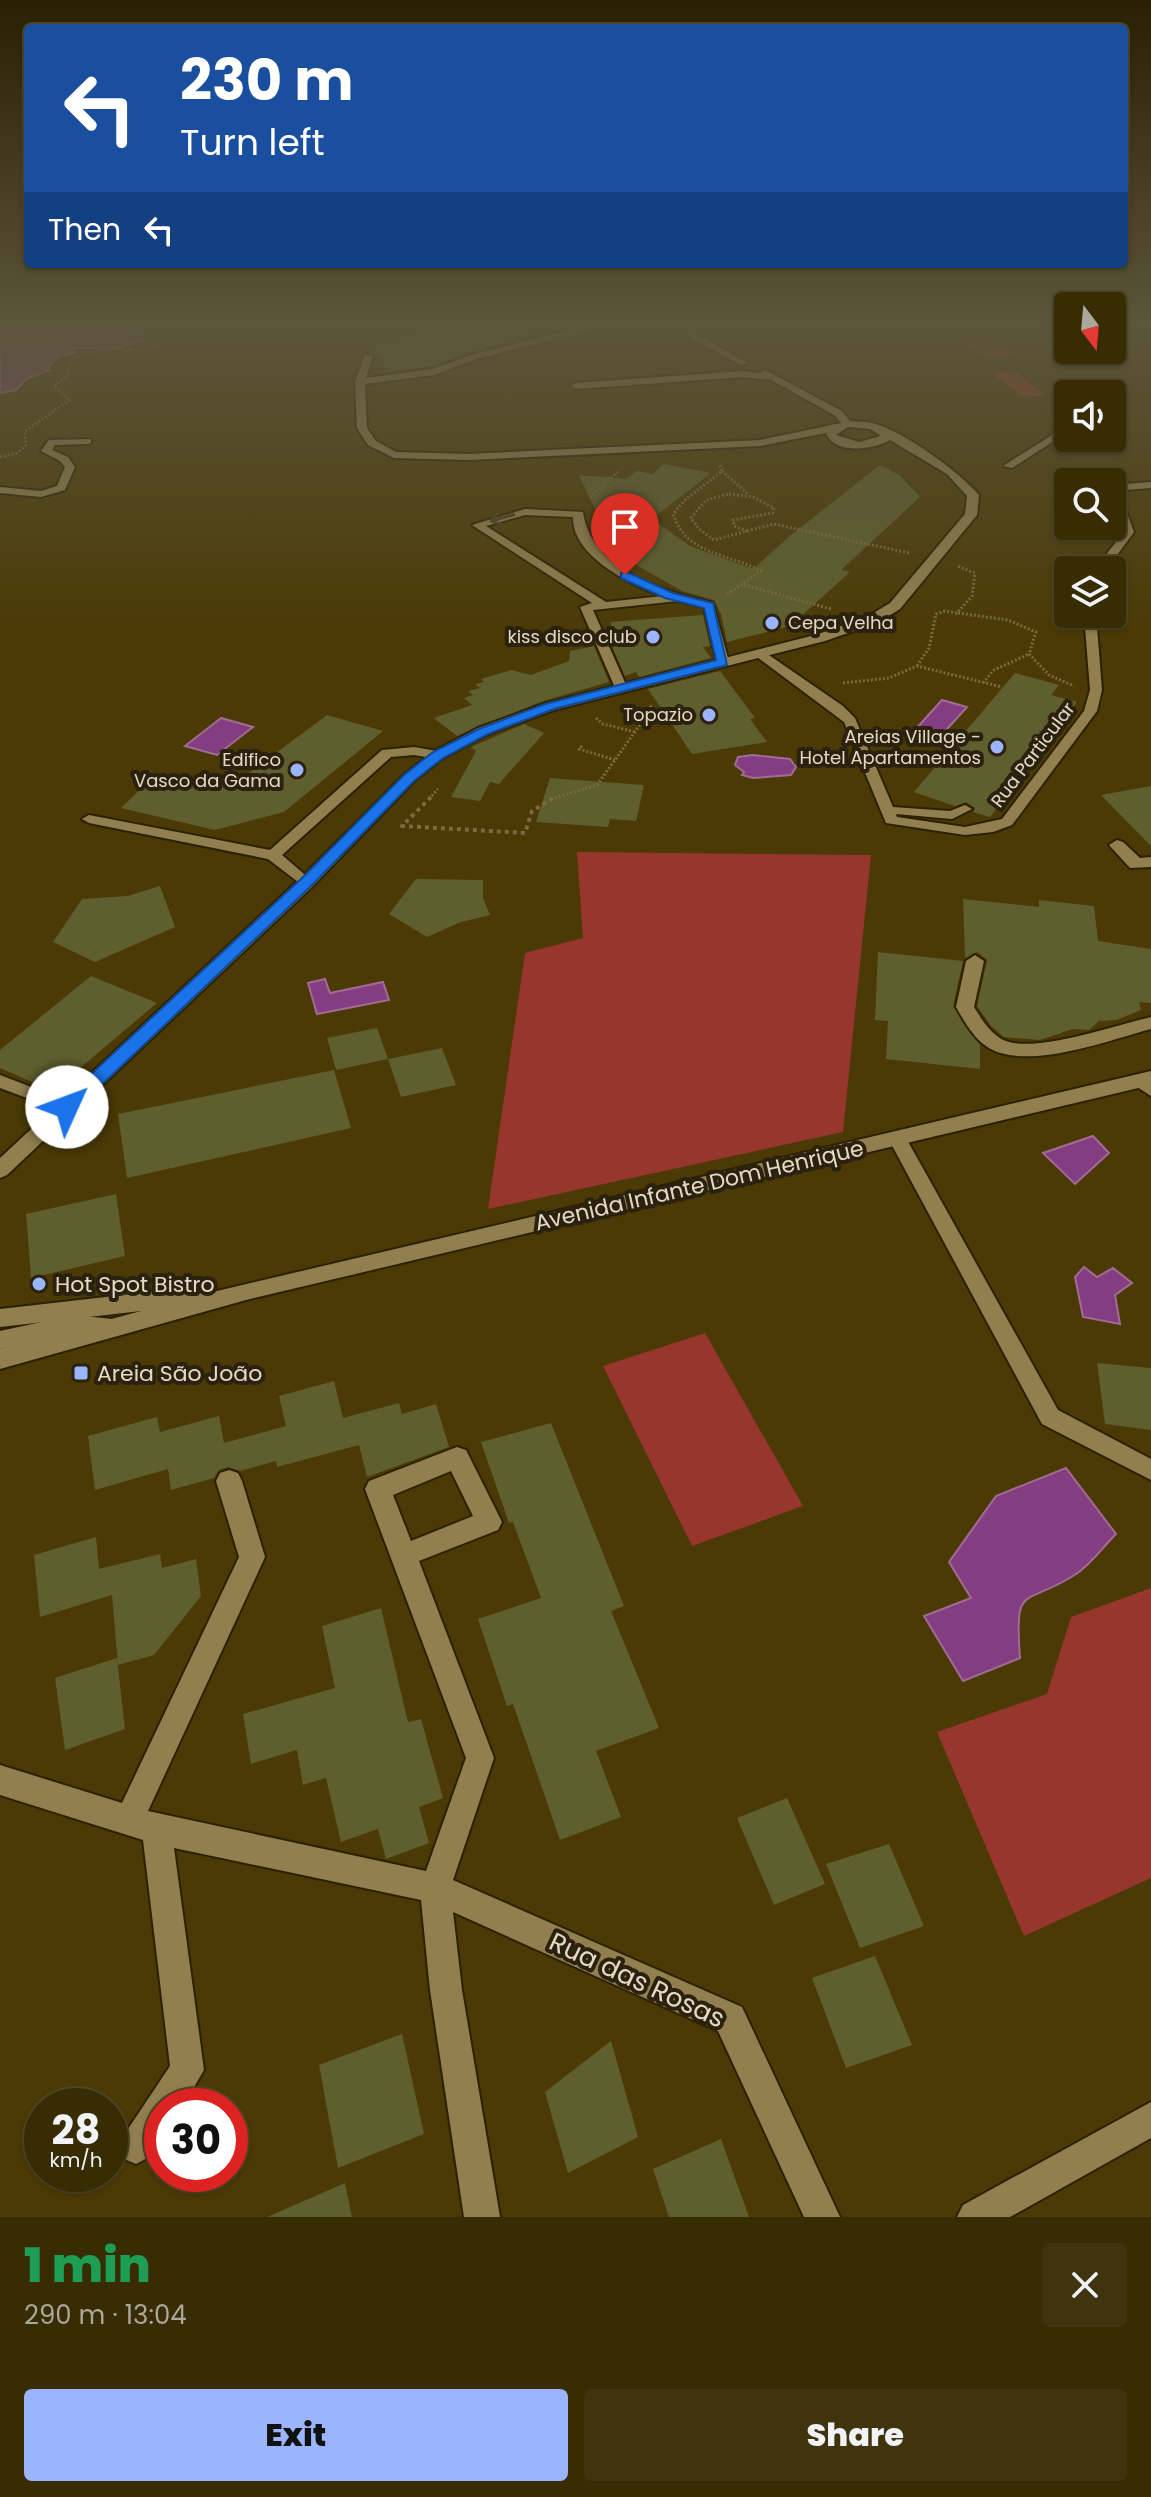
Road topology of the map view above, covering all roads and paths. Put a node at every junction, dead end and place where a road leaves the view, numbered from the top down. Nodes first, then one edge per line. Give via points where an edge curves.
1 (30, 427) edge
2 (362, 427) edge
3 (875, 427) edge
4 (834, 428) joint
5 (886, 433) junction
6 (1054, 437) edge
7 (88, 441) dead end
8 (760, 443) junction
9 (855, 444) junction
10 (623, 449) junction
11 (717, 456) dead end
12 (0, 457) edge
13 (936, 463) junction
14 (1008, 466) dead end
15 (722, 471) junction
16 (1151, 485) edge
17 (0, 490) edge
18 (1126, 490) edge
19 (749, 494) junction
20 (579, 514) junction
21 (747, 531) junction
22 (1123, 540) edge
23 (1111, 556) edge
24 (937, 559) junction
25 (743, 584) junction
26 (681, 599) junction
27 (709, 605) junction
28 (605, 606) junction
29 (957, 613) junction
30 (872, 620) junction
31 (1091, 628) edge
32 (759, 654) junction
33 (1029, 654) junction
34 (723, 662) junction
35 (917, 666) junction
36 (832, 683) dead end
37 (983, 683) junction
38 (628, 685) junction
39 (1002, 687) dead end
40 (1096, 690) junction
41 (591, 714) dead end
42 (635, 732) junction
43 (582, 746) dead end
44 (438, 755) junction
45 (615, 760) junction
46 (445, 783) dead end
47 (886, 809) junction
48 (965, 809) dead end
49 (89, 819) dead end
50 (1117, 845) dead end
51 (273, 855) junction
52 (1151, 862) edge
53 (306, 883) junction
54 (975, 961) dead end
55 (1151, 1023) edge
56 (0, 1081) edge
57 (1146, 1083) edge
58 (67, 1107) junction
59 (897, 1138) junction
60 (0, 1170) edge
61 (246, 1291) junction
62 (3, 1316) edge
63 (119, 1327) junction
64 (0, 1340) edge
65 (0, 1359) edge
66 (1151, 1470) edge
67 (229, 1481) dead end
68 (404, 1555) dead end
69 (0, 1780) edge
70 (144, 1823) junction
71 (435, 1888) junction
72 (175, 2088) edge
73 (1151, 2119) edge
74 (144, 2135) edge
75 (136, 2147) dead end
76 (482, 2217) edge
77 (822, 2217) edge
78 (975, 2217) edge

1 - 12 path via 25,431 26,445
2 - 10 street via 372,443 394,455
3 - 5 street
4 - 8 street
4 - 9 street via 831,436
5 - 9 street via 882,441
5 - 13 street
6 - 14 lane
7 - 17 lane via 52,442 46,451 70,467 61,488 41,494
8 - 9 street
8 - 10 street
9 - 13 street
10 - 20 path via 624,466 588,498
11 - 15 path
13 - 24 street via 973,495 971,515
15 - 19 path
15 - 25 path via 673,514 675,529 705,552 761,571
16 - 18 street
19 - 21 path via 774,508 764,517 733,520 734,526
19 - 21 path via 708,499 695,507 691,518 714,540
20 - 26 lane via 581,535 611,567
20 -> 28 lane via 525,512 477,525
21 - 24 path via 774,524
22 - 23 lane
24 - 29 path via 975,573 972,596
24 - 30 street via 895,606
25 - 27 path
25 - 30 path
26 - 27 lane
26 - 28 lane
27 - 34 lane
28 - 38 lane via 586,607
29 - 33 path via 1027,625 1036,632
29 - 35 path via 936,614 929,648
30 - 32 street
31 - 40 lane, Rua Particular
32 - 34 street
32 - 47 lane via 850,721
33 - 37 path via 994,670
33 - 40 path via 1057,680
34 - 38 street
35 - 36 path via 875,681
35 - 37 path
37 - 39 path
38 - 42 path via 652,708
38 - 44 street via 483,731
40 - 47 lane, Rua Particular via 1090,711 1007,822 990,830 962,832 891,820
41 - 42 path via 603,724
42 - 45 path
43 - 45 path via 579,749
44 - 51 lane via 387,753
44 - 53 street
45 - 46 path via 597,785 540,804 525,833 402,826
47 - 48 lane via 952,815
49 - 51 lane
50 - 52 street via 1136,864
51 - 53 lane
53 - 58 street
54 - 55 street via 965,1007 978,1030 1007,1049 1038,1049
56 - 58 lane
57 - 59 street, Avenida Infante Dom Henrique
58 - 60 street
59 - 61 street, Avenida Infante Dom Henrique
59 - 66 lane via 1050,1417
61 - 62 street, Avenida Infante Dom Henrique
61 - 63 street, Avenida Infante Dom Henrique
63 - 64 street via 74,1324
63 - 65 street, Avenida Infante Dom Henrique
67 - 70 street via 252,1557
68 - 71 street via 480,1758
69 - 70 street, Rua das Rosas
70 - 71 street, Rua das Rosas
70 - 72 street via 187,2070
71 - 76 street
71 - 77 street, Rua das Rosas via 730,2019
73 - 78 street
74 - 75 street

